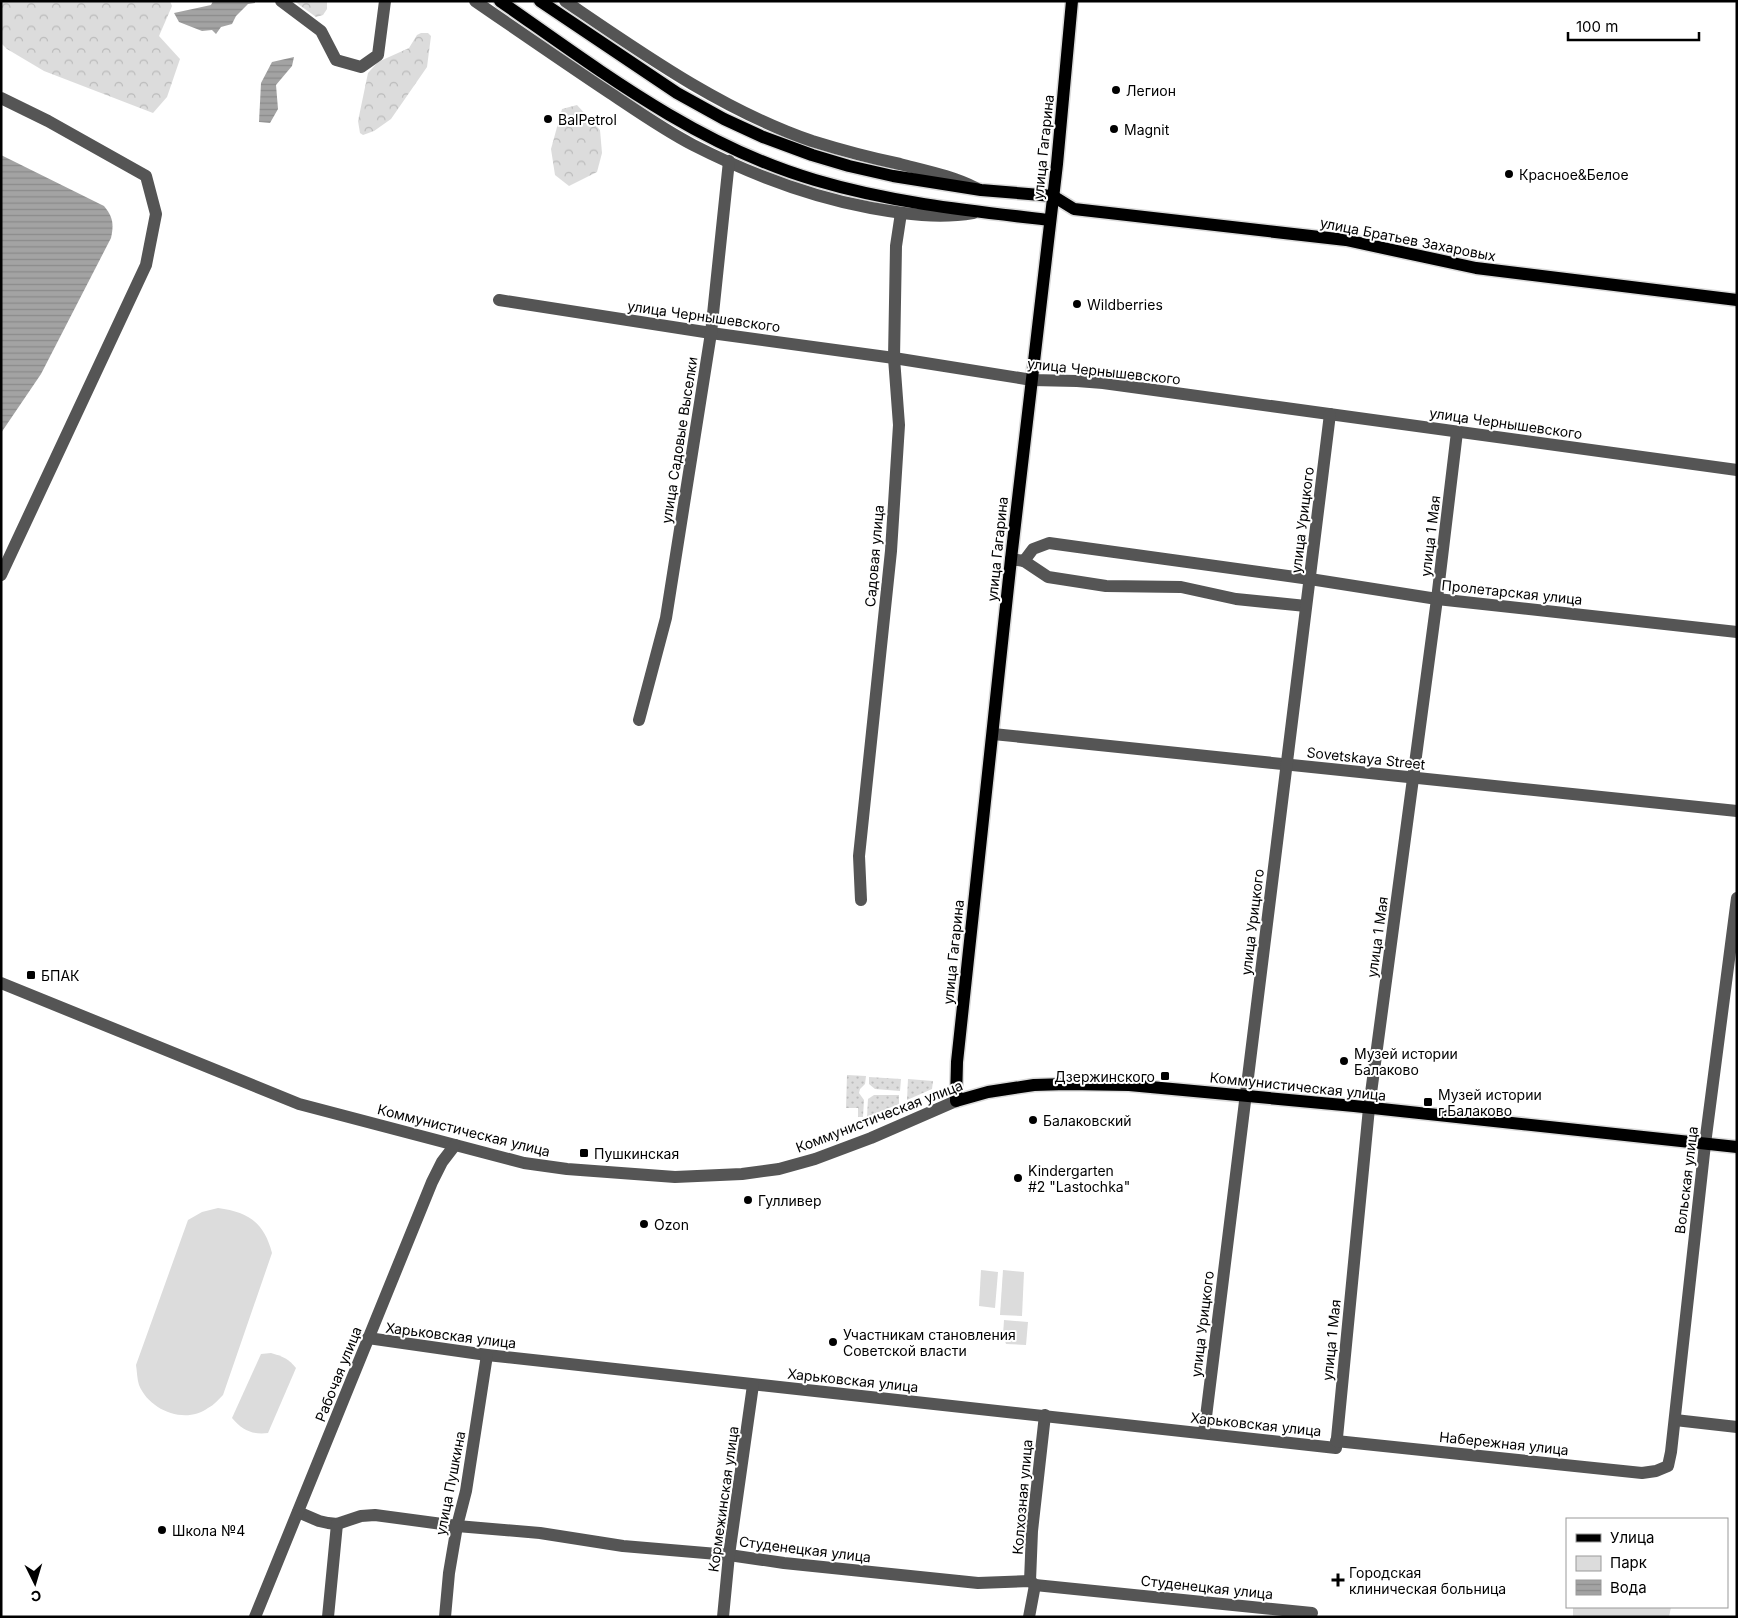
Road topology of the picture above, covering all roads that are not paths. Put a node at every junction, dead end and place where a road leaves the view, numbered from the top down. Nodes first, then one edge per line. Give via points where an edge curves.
1 (281, 1) edge
2 (385, 1) edge
3 (475, 1) edge
4 (500, 1) edge
5 (540, 1) edge
6 (565, 1) edge
7 (1072, 1) edge
8 (1, 98) edge
9 (729, 161) junction
10 (981, 190) junction
11 (1053, 196) junction
12 (1074, 209) junction
13 (978, 212) junction
14 (901, 213) junction
15 (1050, 220) junction
16 (499, 300) dead end
17 (1737, 300) edge
18 (711, 333) junction
19 (894, 358) junction
20 (1032, 380) junction
21 (1330, 414) junction
22 (1457, 432) junction
23 (1737, 470) edge
24 (1018, 560) junction
25 (1, 575) edge
26 (1310, 579) junction
27 (1437, 599) junction
28 (1306, 606) junction
29 (1737, 632) edge
30 (639, 720) dead end
31 (993, 734) junction
32 (1286, 765) junction
33 (1413, 778) junction
34 (1737, 811) edge
35 (1737, 898) edge
36 (861, 900) dead end
37 (1, 984) edge
38 (1246, 1096) junction
39 (956, 1101) junction
40 (1369, 1108) junction
41 (1705, 1144) junction
42 (455, 1145) junction
43 (1737, 1147) edge
44 (368, 1338) junction
45 (488, 1355) junction
46 (753, 1385) junction
47 (1045, 1415) junction
48 (1675, 1420) junction
49 (1737, 1427) edge
50 (1204, 1433) junction
51 (1336, 1444) junction
52 (1668, 1466) joint
53 (298, 1512) junction
54 (337, 1524) junction
55 (457, 1526) junction
56 (729, 1556) junction
57 (1032, 1583) junction
58 (1312, 1613) dead end
59 (255, 1617) edge
60 (328, 1617) edge
61 (445, 1617) edge
62 (723, 1617) edge
63 (1028, 1617) edge

1 - 2 street via 321,31 336,60 362,67 378,56
3 - 9 street via 644,116 692,145
4 - 13 main road via 677,120 764,162 862,193
5 - 10 main road via 677,93 763,137 850,166 933,184
6 - 10 street via 670,72 772,126 855,153 944,174
7 - 11 main road, улица Гагарина
8 - 25 street via 146,176 156,214 146,265
9 - 14 street via 796,188 848,204
9 - 18 street, улица Садовые Выселки
10 - 11 main road
11 - 12 main road, улица Братьев Захаровых
11 - 15 main road, улица Гагарина
12 - 15 main road
12 - 17 main road, улица Братьев Захаровых via 1346,240 1476,268
13 - 14 street via 936,216
13 - 15 main road
14 - 19 street, Садовая улица via 896,246
15 - 20 main road, улица Гагарина
16 - 18 street, улица Чернышевского
18 - 19 street, улица Чернышевского
18 - 30 street, улица Садовые Выселки via 666,618
19 - 20 street, улица Чернышевского
19 - 36 street, Садовая улица via 899,425 891,552 859,856
20 - 21 street, улица Чернышевского via 1103,383
20 - 24 main road, улица Гагарина
21 - 22 street, улица Чернышевского
21 - 26 street, улица Урицкого
22 - 23 street, улица Чернышевского
22 - 27 street, улица 1 Мая
24 - 26 street, Пролетарская улица via 1049,543
24 - 28 street via 1048,577 1106,586 1181,587 1236,598
24 - 31 main road, улица Гагарина
26 - 27 street, Пролетарская улица
26 - 28 street, улица Урицкого
27 - 29 street, Пролетарская улица
27 - 33 street, улица 1 Мая
28 - 32 street, улица Урицкого
31 - 32 street, Sovetskaya Street
31 - 39 main road, улица Гагарина via 956,1062
32 - 33 street, Sovetskaya Street
32 - 38 street, улица Урицкого
33 - 34 street, Sovetskaya Street
33 - 40 street, улица 1 Мая
35 - 41 street, Вольская улица
37 - 42 street, Коммунистическая улица via 299,1104
38 - 39 main road, Коммунистическая улица via 1129,1085 1067,1084 1006,1089
38 - 40 main road, Коммунистическая улица
38 - 50 street, улица Урицкого
39 - 42 street, Коммунистическая улица via 815,1159 780,1169 742,1174 675,1177 567,1170 524,1163
40 - 41 main road, Коммунистическая улица
40 - 51 street, улица 1 Мая
41 - 43 main road, Коммунистическая улица
41 - 48 street, Вольская улица
42 - 44 street, Рабочая улица via 432,1182
44 - 45 street, Харьковская улица
44 - 53 street, Рабочая улица
45 - 46 street, Харьковская улица
45 - 55 street, улица Пушкина via 466,1491
46 - 47 street, Харьковская улица
46 - 56 street, Кормежинская улица
47 - 50 street, Харьковская улица
47 - 57 street, Колхозная улица via 1032,1531
48 - 49 street
48 - 52 street, Вольская улица
50 - 51 street, Харьковская улица
51 - 52 street, Набережная улица via 1642,1473
53 - 54 street via 319,1522
53 - 59 street, Рабочая улица
54 - 55 street, Студенецкая улица via 375,1515
54 - 60 street
55 - 56 street, Студенецкая улица
55 - 61 street, улица Пушкина
56 - 57 street, Студенецкая улица via 978,1583
56 - 62 street, Кормежинская улица
57 - 58 street, Студенецкая улица
57 - 63 street, Колхозная улица

